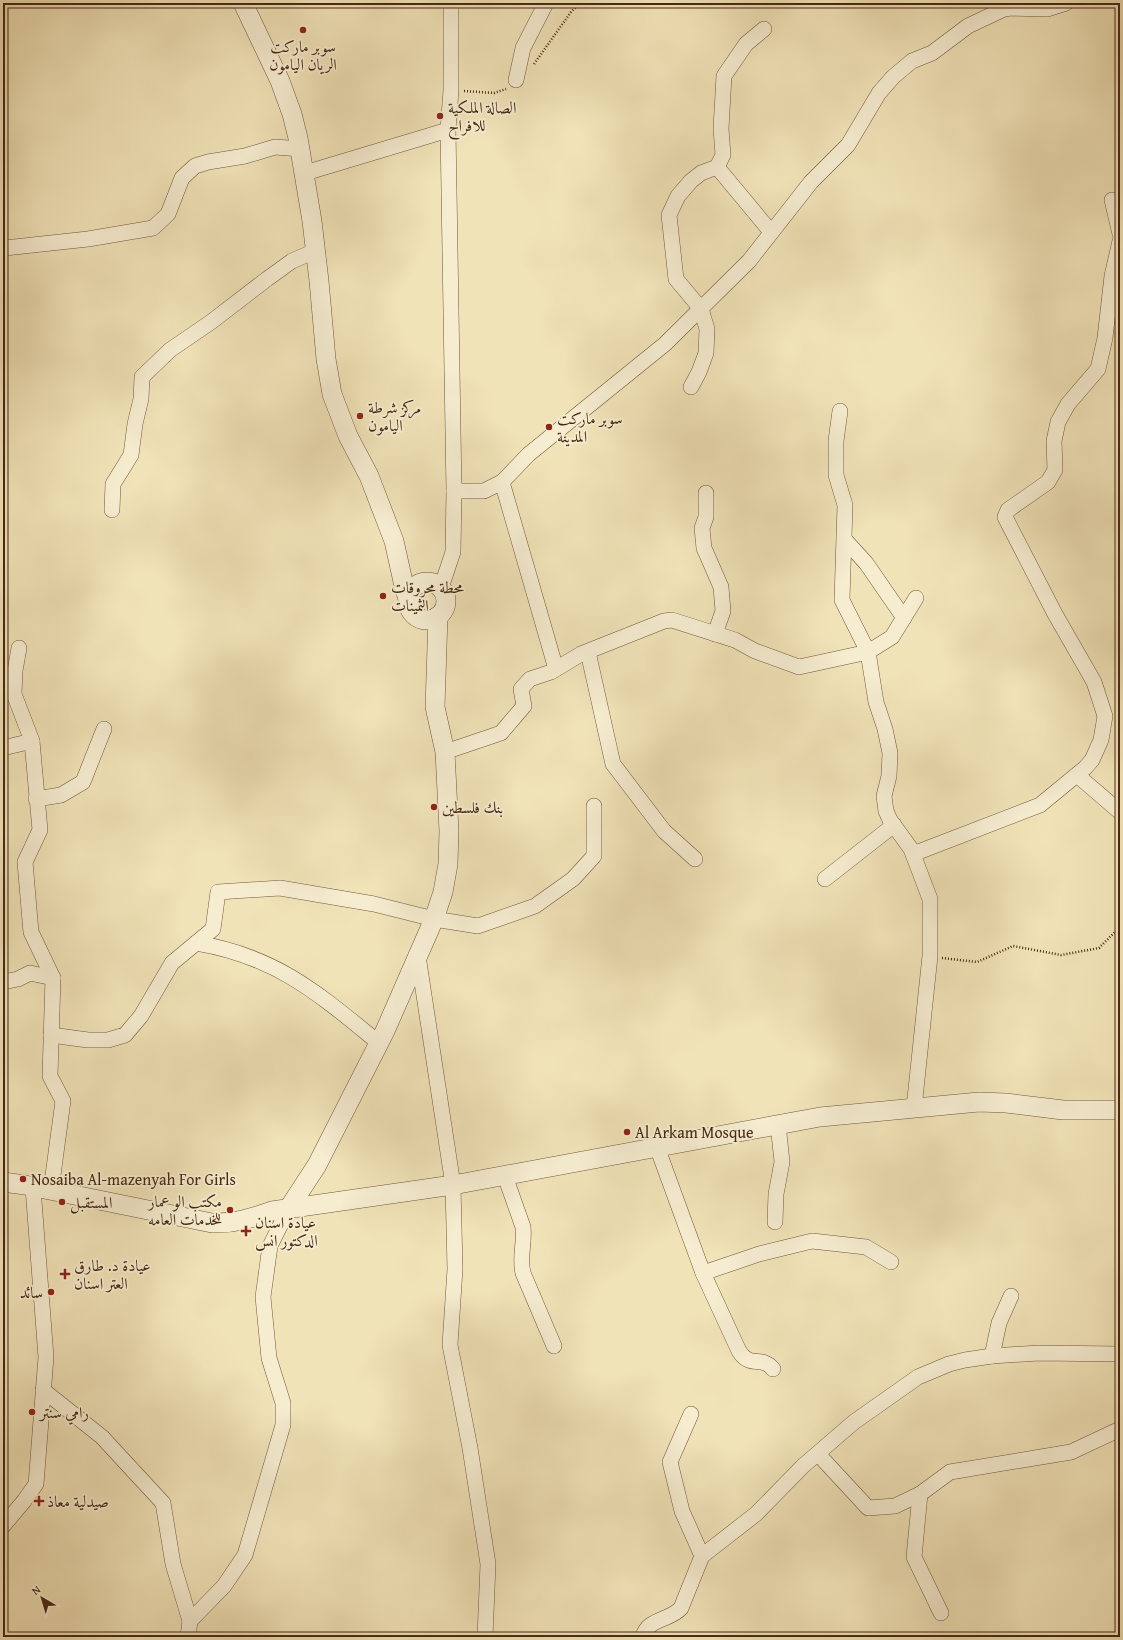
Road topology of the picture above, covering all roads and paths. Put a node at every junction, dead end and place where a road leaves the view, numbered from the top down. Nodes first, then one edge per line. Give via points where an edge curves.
1 (243, 3) edge
2 (451, 3) edge
3 (546, 3) edge
4 (1066, 3) edge
5 (764, 29) dead end
6 (516, 80) dead end
7 (448, 130) junction
8 (301, 149) junction
9 (717, 167) junction
10 (304, 173) junction
11 (1112, 200) dead end
12 (771, 232) junction
13 (1120, 234) edge
14 (1120, 241) edge
15 (3, 250) edge
16 (315, 250) junction
17 (701, 309) junction
18 (691, 387) dead end
19 (840, 410) dead end
20 (502, 482) junction
21 (454, 491) junction
22 (706, 493) dead end
23 (112, 510) dead end
24 (845, 540) junction
25 (441, 588) junction
26 (916, 598) dead end
27 (408, 599) junction
28 (438, 616) junction
29 (904, 618) junction
30 (715, 634) junction
31 (19, 648) dead end
32 (588, 652) junction
33 (868, 652) junction
34 (556, 669) junction
35 (104, 729) dead end
36 (32, 741) junction
37 (3, 748) edge
38 (445, 752) junction
39 (1077, 775) junction
40 (36, 799) junction
41 (594, 806) dead end
42 (1120, 812) edge
43 (894, 825) junction
44 (913, 854) junction
45 (695, 859) dead end
46 (825, 880) dead end
47 (434, 919) junction
48 (1120, 927) edge
49 (196, 943) junction
50 (418, 956) junction
51 (930, 956) junction
52 (54, 978) junction
53 (3, 982) edge
54 (51, 1035) junction
55 (379, 1043) junction
56 (914, 1108) junction
57 (1120, 1110) edge
58 (778, 1124) junction
59 (657, 1147) junction
60 (504, 1176) junction
61 (3, 1182) edge
62 (453, 1186) junction
63 (42, 1189) junction
64 (289, 1208) junction
65 (775, 1222) dead end
66 (891, 1262) dead end
67 (703, 1273) junction
68 (1011, 1296) dead end
69 (554, 1346) dead end
70 (1120, 1354) edge
71 (992, 1356) junction
72 (773, 1370) dead end
73 (44, 1390) junction
74 (691, 1414) dead end
75 (1120, 1430) edge
76 (818, 1454) junction
77 (920, 1494) junction
78 (3, 1526) edge
79 (702, 1556) junction
80 (941, 1613) dead end
81 (190, 1621) junction
82 (188, 1637) edge
83 (485, 1637) edge
84 (643, 1637) edge

1 - 8 street via 280,81
2 - 7 street via 451,90
3 - 6 street via 523,48
4 - 12 street via 1046,9 1004,9 968,26 932,53 912,61 879,93 848,145 812,182
5 - 9 street via 746,44 724,76 723,155
7 - 10 street
7 - 21 street
8 - 10 street
8 - 15 street via 275,147 196,166 182,178 168,214 153,228
9 - 12 street
9 - 17 street via 701,173 691,181 678,196 669,215 676,279
10 - 16 street
11 - 13 street
12 - 17 street via 749,261
14 - 39 street via 1098,369 1068,404 1058,422 1054,441 1053,476 1008,510 1005,517 1061,626 1094,682 1105,716 1104,729 1097,750 1092,760
16 - 23 street via 292,261 170,350 142,377 131,455 113,484
16 - 27 street via 332,394 348,436 369,476 394,541
17 - 18 street via 707,329 706,353
17 - 20 street via 665,344 529,454
19 - 24 street via 836,441 836,475 845,505
20 - 21 street via 484,491
20 - 34 street
21 - 25 street via 453,552
22 - 30 street via 706,517 702,528 704,548 721,587 722,611
24 - 29 street via 866,563
24 - 33 street via 842,600
25 - 27 street via 424,582 414,588
25 - 28 street via 446,600 443,611
26 - 29 street
27 - 28 street via 411,611 421,619 433,619
28 - 38 street via 435,707
29 - 33 street via 892,637
30 - 32 street via 672,620 664,621
30 - 33 street via 799,667
31 - 36 street via 14,694
32 - 34 street
32 - 45 street via 613,764 664,831
33 - 43 street via 876,702 890,753 884,803
34 - 38 street via 530,679 525,684 521,689 524,706 501,733
35 - 40 street via 83,782 61,795
36 - 37 street
36 - 40 street
38 - 47 street via 449,813 448,856 445,885
39 - 42 street
39 - 44 street via 1040,805
40 - 52 street via 40,830 25,862 31,932
41 - 47 street via 594,856 573,879 536,906 478,926
43 - 44 street
43 - 46 street
44 - 51 street via 930,899
47 - 49 street via 374,904 280,888 218,892 213,929
47 - 50 street
48 - 51 path via 1099,948 1061,955 1012,946 977,962
49 - 54 street via 172,964 141,1016 125,1035 108,1040
49 - 55 street via 248,956 284,972 317,993
50 - 55 street
50 - 62 street
51 - 56 street
52 - 53 street via 30,973
52 - 54 street
54 - 63 street via 50,1076 63,1101
55 - 64 street via 317,1165
56 - 57 street via 997,1102 1063,1110
56 - 58 street via 820,1116
58 - 59 street
58 - 65 street via 782,1162 776,1194
59 - 60 street
59 - 67 street
60 - 62 street
60 - 69 street via 523,1227 521,1261 524,1273
61 - 63 street
62 - 64 street
62 - 83 street via 455,1269 450,1345 470,1448 488,1564
63 - 64 street via 212,1223 243,1221
63 - 73 street via 46,1357
64 - 81 street via 270,1246 263,1297 269,1358 282,1403 283,1425 245,1555 224,1586
66 - 67 street via 866,1247 812,1241 759,1254
67 - 72 street via 742,1355 751,1362 766,1363
68 - 71 street via 999,1323
70 - 71 street via 1039,1353
71 - 76 street via 949,1364 918,1377 854,1422
73 - 78 street via 36,1484
73 - 81 street via 102,1438 163,1503 173,1564
74 - 79 street via 670,1462 682,1511
75 - 77 street via 1071,1452 950,1472
76 - 77 street via 868,1508 895,1506
76 - 79 street via 756,1514
77 - 80 street via 914,1556
79 - 84 street via 681,1608 677,1613 649,1624
81 - 82 street

